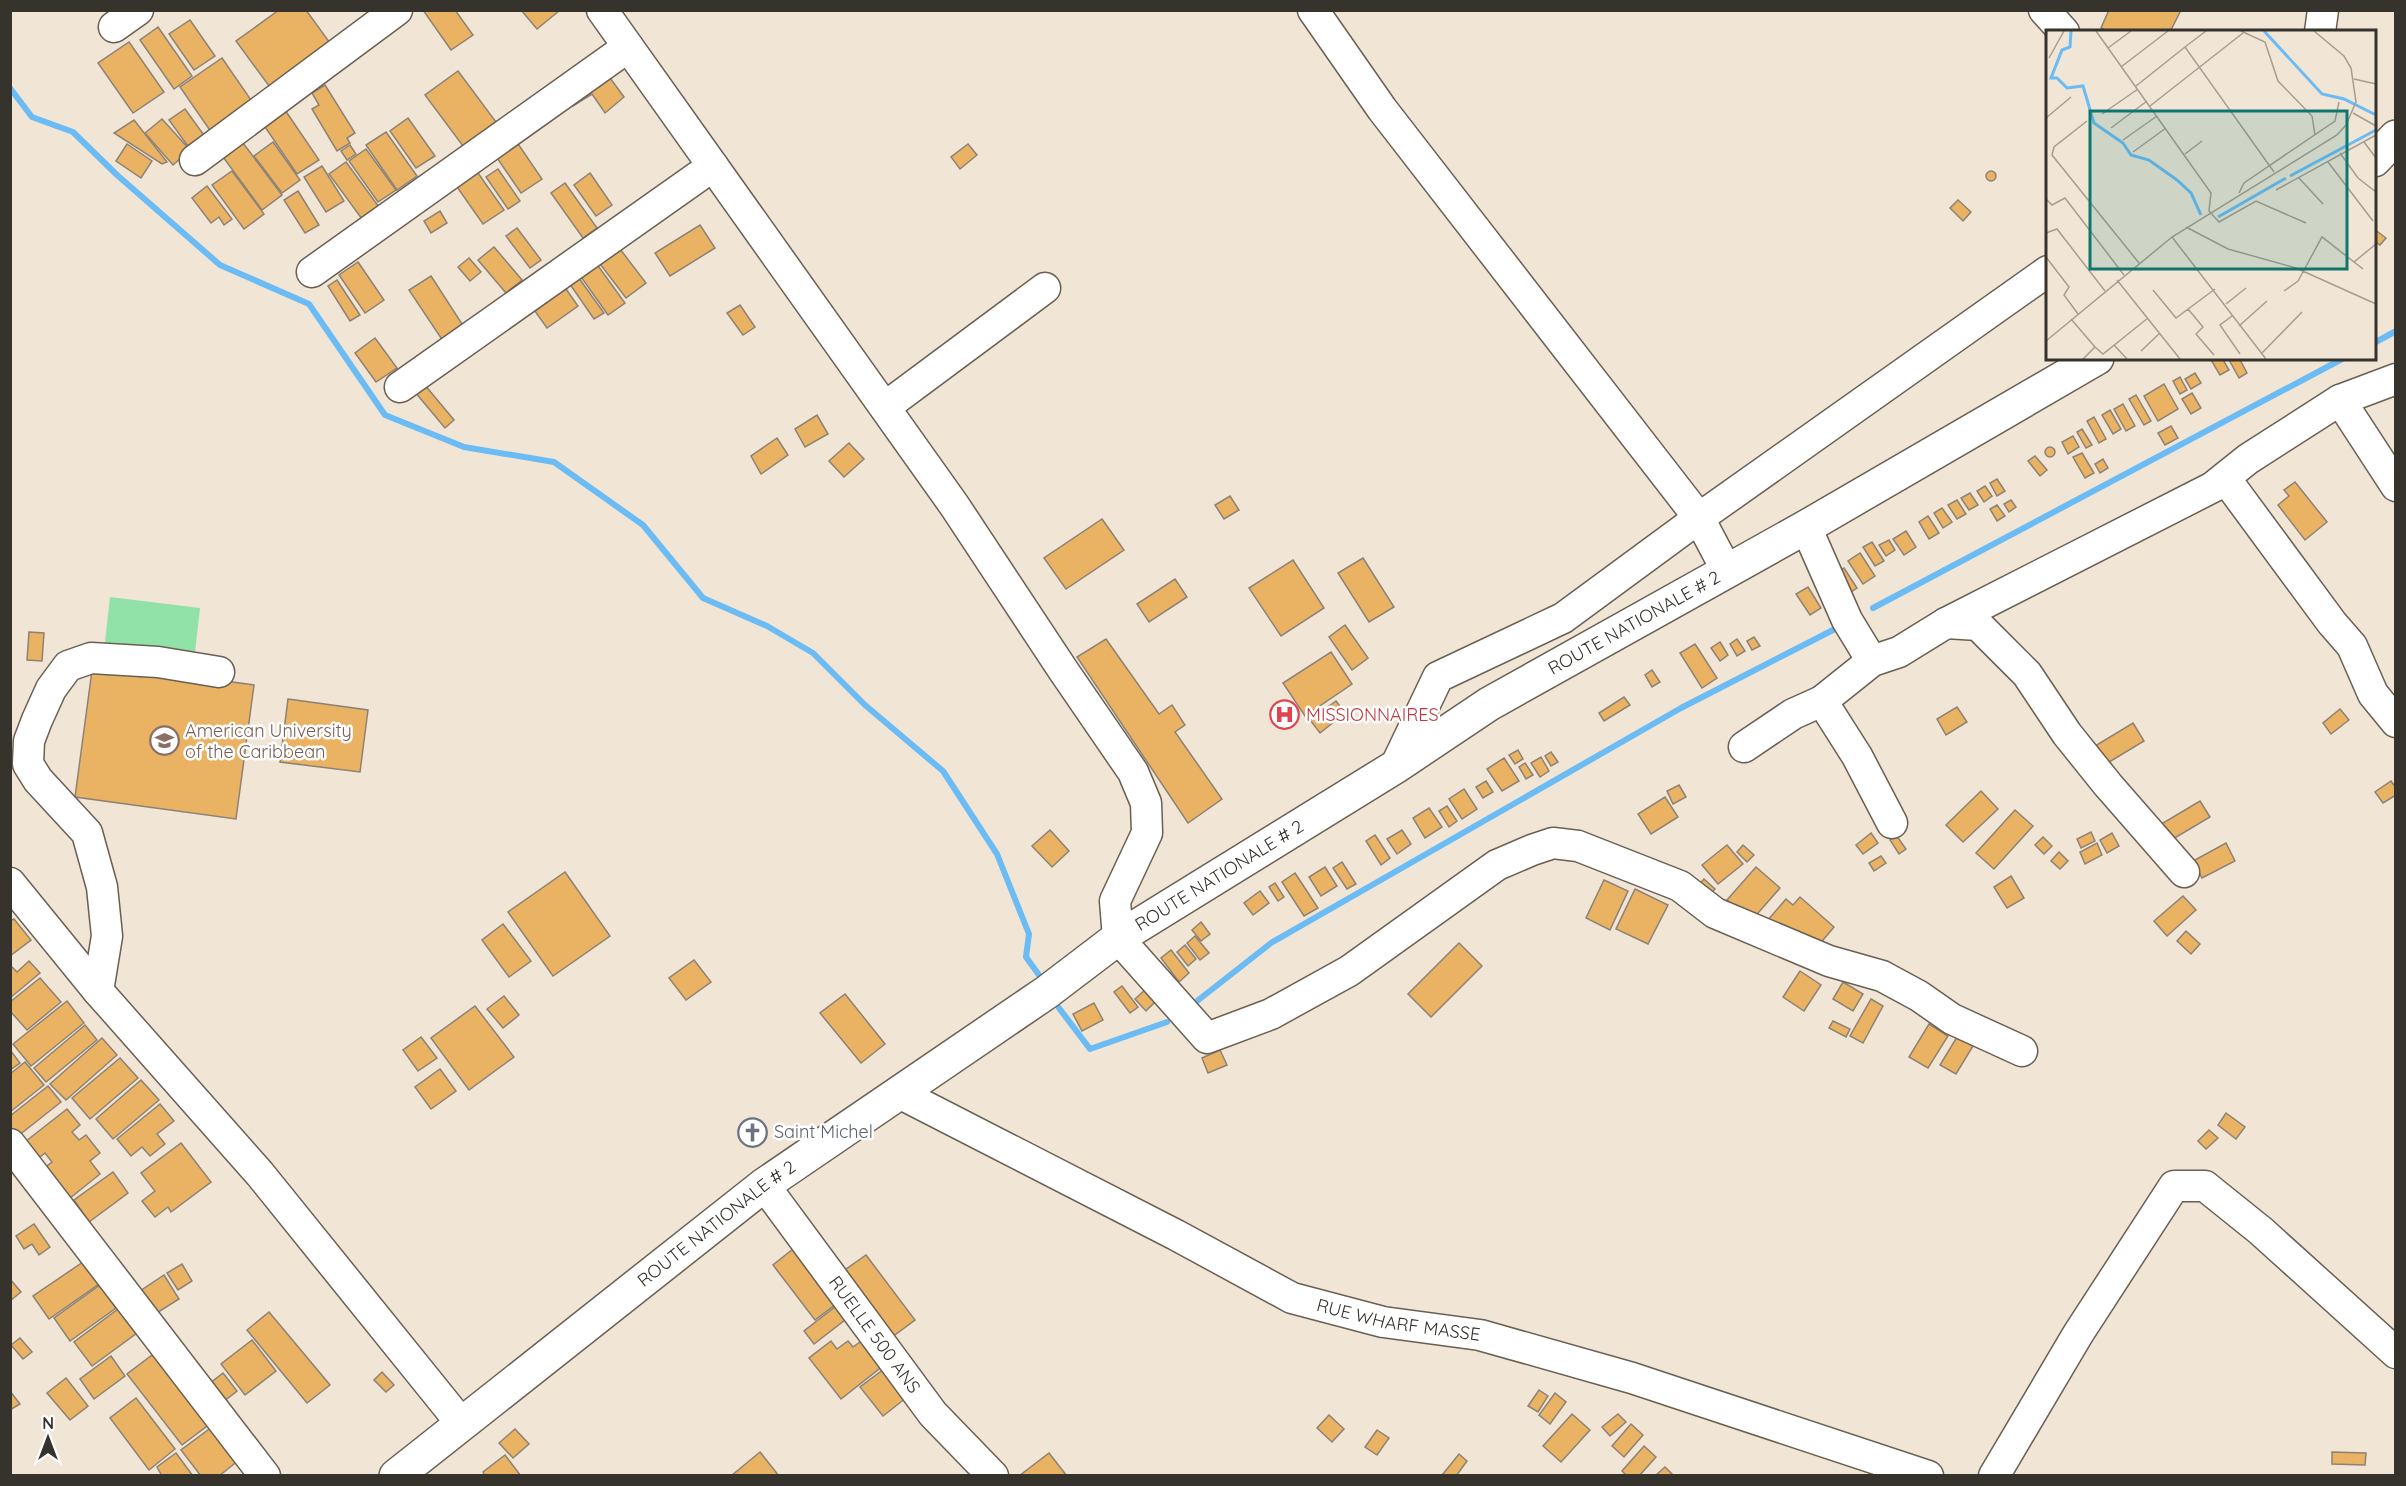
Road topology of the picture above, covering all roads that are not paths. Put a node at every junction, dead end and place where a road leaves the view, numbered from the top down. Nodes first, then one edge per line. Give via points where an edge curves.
1 (138, 10) edge
2 (397, 10) edge
3 (602, 10) edge
4 (1312, 10) edge
5 (2044, 10) edge
6 (2323, 10) edge
7 (114, 27) dead end
8 (2062, 30) edge
9 (2320, 30) edge
10 (628, 47) junction
11 (2396, 136) edge
12 (2376, 158) edge
13 (195, 160) dead end
14 (713, 166) junction
15 (312, 272) dead end
16 (2046, 272) edge
17 (1045, 288) dead end
18 (2094, 360) edge
19 (2396, 380) edge
20 (400, 387) dead end
21 (2340, 400) junction
22 (885, 407) junction
23 (2225, 478) junction
24 (2396, 486) edge
25 (1699, 518) junction
26 (1806, 527) junction
27 (1727, 571) junction
28 (1946, 623) junction
29 (1872, 661) junction
30 (219, 672) dead end
31 (1822, 701) junction
32 (2396, 722) edge
33 (1744, 747) dead end
34 (1395, 767) junction
35 (1892, 822) dead end
36 (2184, 872) dead end
37 (10, 883) edge
38 (1118, 938) junction
39 (98, 991) junction
40 (2022, 1051) dead end
41 (901, 1094) junction
42 (10, 1144) edge
43 (764, 1185) junction
44 (2396, 1353) edge
45 (461, 1423) junction
46 (265, 1476) edge
47 (396, 1476) edge
48 (993, 1476) edge
49 (1928, 1476) edge
50 (1994, 1476) edge

1 - 7 street
2 - 13 street
3 - 10 street
4 - 25 street via 1382,109
5 - 8 street
6 - 9 street
10 - 14 street
10 - 15 street
11 - 12 main road
14 - 20 street
14 - 22 street
16 - 25 street
17 - 22 street
18 - 26 main road, ROUTE NATIONALE # 2
19 - 21 street
21 - 23 street
21 - 24 street
22 - 38 street via 1133,772 1146,803 1148,833 1115,901
23 - 28 street via 2213,488
23 - 32 street via 2352,646 2373,693
25 - 27 street
25 - 34 street via 1563,618 1438,677
26 - 27 main road, ROUTE NATIONALE # 2
26 - 29 street via 1847,620
27 - 34 main road, ROUTE NATIONALE # 2 via 1489,704
28 - 29 street via 1899,652
28 - 36 street via 1978,625 2026,674 2067,734
29 - 31 street
30 - 39 street via 159,662 92,658 68,666 51,689 29,741 28,764 87,833 102,887 107,936
31 - 33 street via 1793,714
31 - 35 street
34 - 38 main road, ROUTE NATIONALE # 2
37 - 39 street
38 - 40 street via 1207,1038 1271,1014 1349,971 1497,865 1553,843 1578,846 1680,886 1715,912 1762,934 1829,961 1882,976 1952,1019
38 - 41 main road, ROUTE NATIONALE # 2
39 - 45 street via 260,1174
41 - 43 main road, ROUTE NATIONALE # 2
41 - 49 street, RUE WHARF MASSE via 1292,1298 1383,1322 1480,1335 1523,1347 1632,1378
42 - 46 street
43 - 45 main road, ROUTE NATIONALE # 2
43 - 48 street, RUELLE 500 ANS via 933,1413
44 - 50 street via 2205,1186 2174,1186 2078,1334
45 - 47 main road, ROUTE NATIONALE # 2

